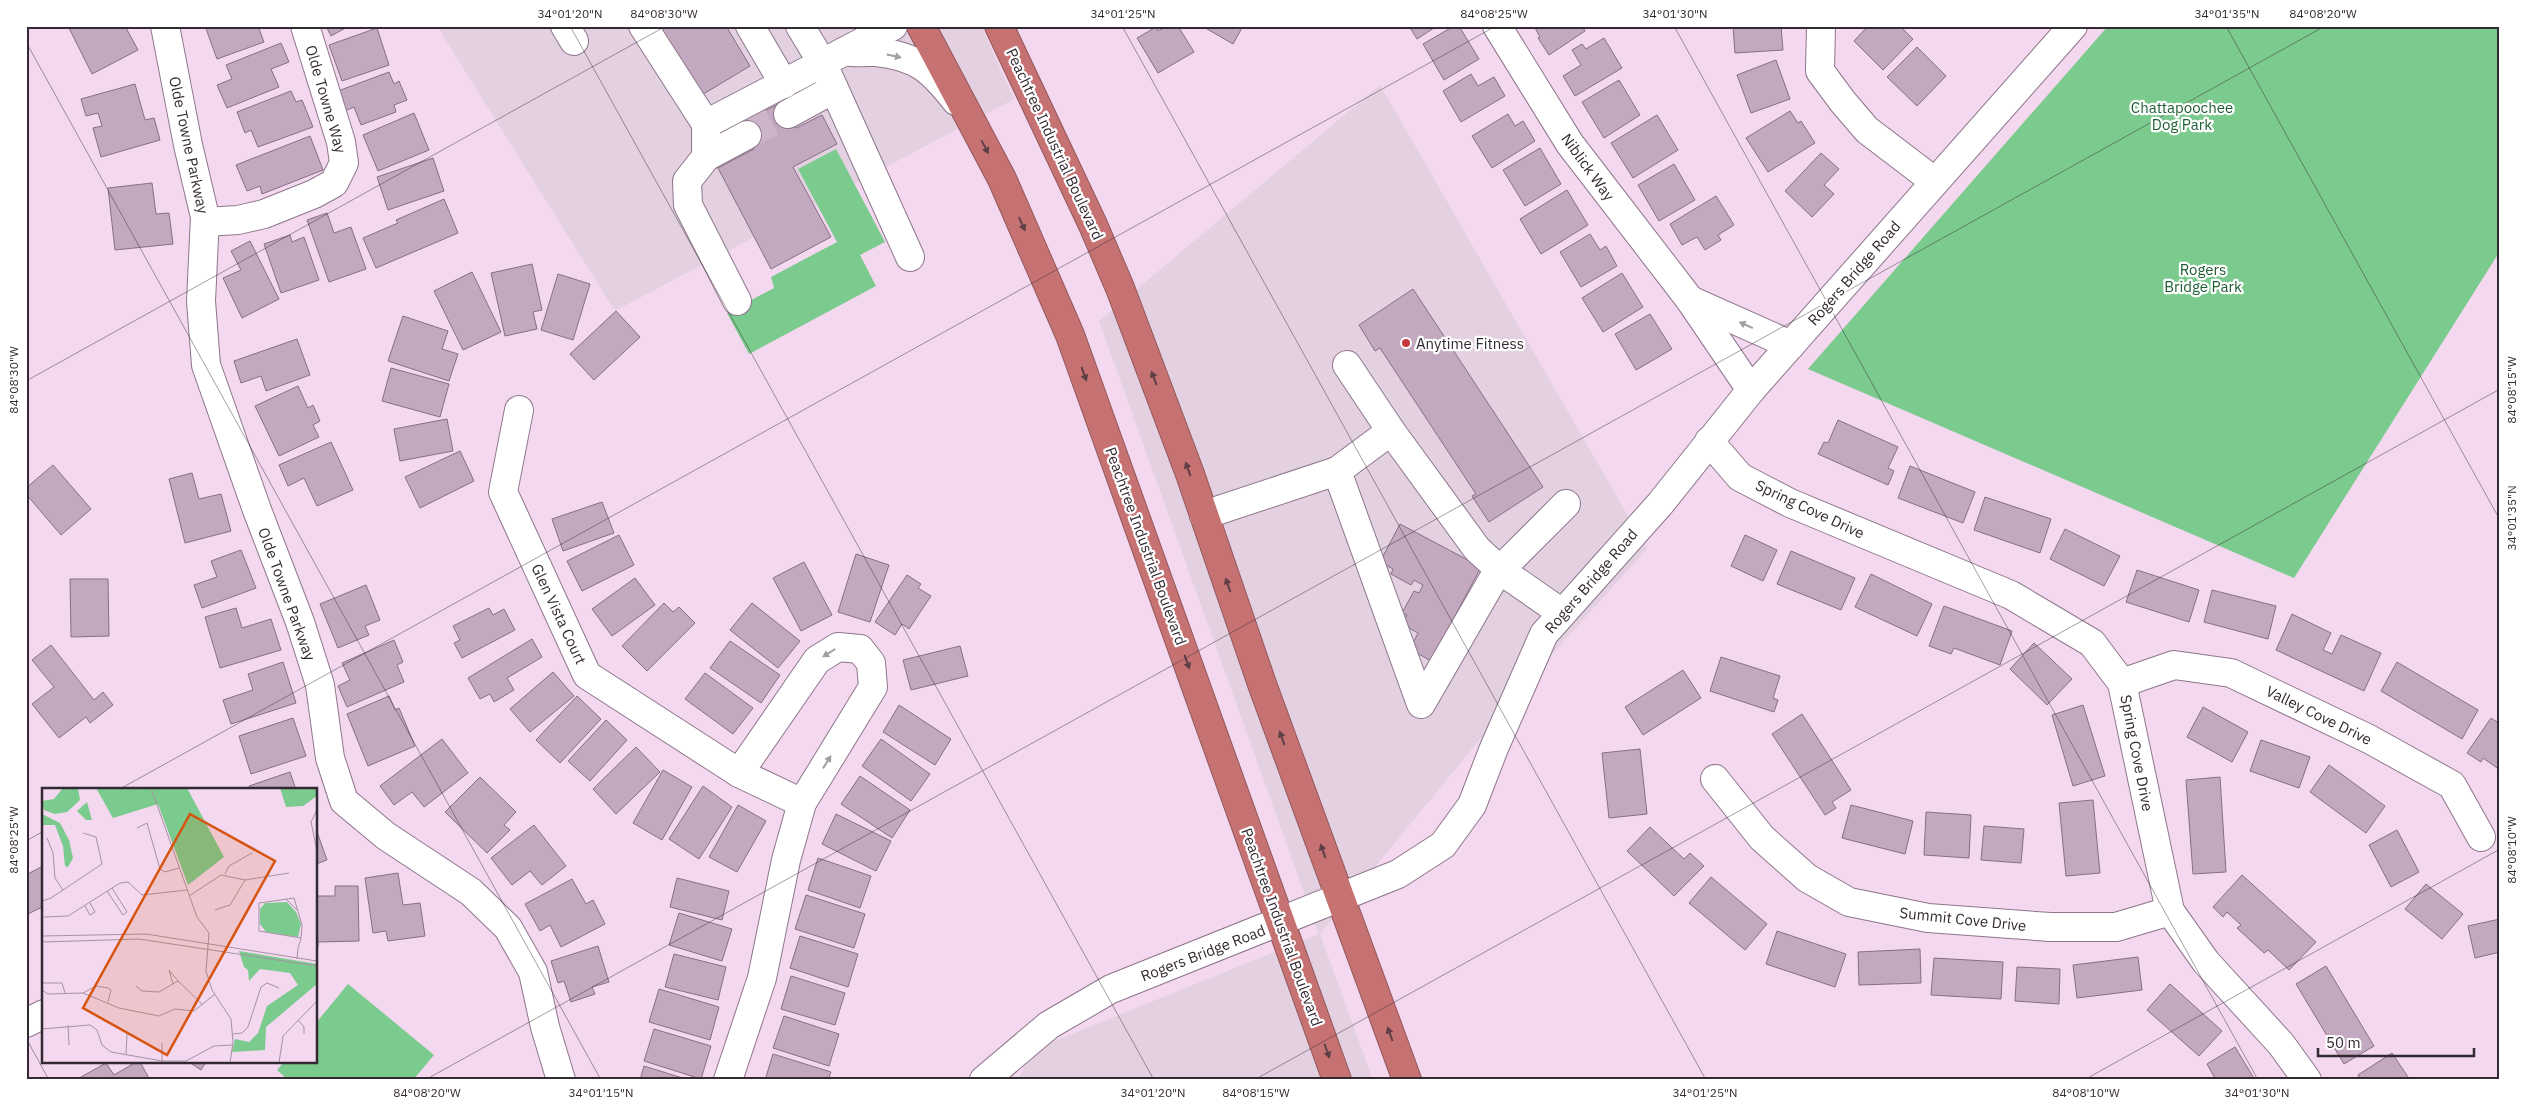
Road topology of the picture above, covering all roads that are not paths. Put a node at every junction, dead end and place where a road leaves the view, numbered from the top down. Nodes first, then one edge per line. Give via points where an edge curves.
1 (165, 26) edge
2 (304, 26) edge
3 (643, 26) edge
4 (750, 26) edge
5 (800, 26) edge
6 (855, 26) edge
7 (893, 26) edge
8 (921, 26) edge
9 (999, 26) edge
10 (1496, 26) edge
11 (1821, 26) edge
12 (2073, 26) edge
13 (834, 58) junction
14 (784, 84) junction
15 (834, 89) junction
16 (788, 114) tunnel mouth
17 (969, 116) junction
18 (706, 124) junction
19 (747, 135) tunnel mouth
20 (706, 157) junction
21 (1934, 181) junction
22 (205, 222) junction
23 (910, 257) dead end
24 (1690, 300) junction
25 (737, 301) dead end
26 (1791, 345) junction
27 (1347, 365) dead end
28 (1751, 390) junction
29 (519, 410) dead end
30 (1392, 431) junction
31 (1709, 440) junction
32 (1338, 470) junction
33 (1566, 504) dead end
34 (1204, 515) junction
35 (1500, 570) junction
36 (1562, 613) junction
37 (2122, 683) junction
38 (739, 774) junction
39 (1715, 779) dead end
40 (802, 803) junction
41 (2482, 837) dead end
42 (1340, 896) junction
43 (2170, 911) junction
44 (1280, 923) junction
45 (42, 1015) edge
46 (26, 1023) edge
47 (561, 1080) edge
48 (728, 1080) edge
49 (984, 1080) edge
50 (1337, 1080) edge
51 (1407, 1080) edge
52 (2307, 1080) edge

1 - 22 street, Olde Towne Parkway
2 - 22 street, Olde Towne Way via 341,142 344,163 334,183 264,214
3 - 18 street
4 - 14 street
5 - 13 street
6 - 13 street
7 - 13 street
8 - 17 highway, Peachtree Industrial Boulevard
34 -> 9 highway, Peachtree Industrial Boulevard via 1094,225
10 - 24 street, Niblick Way via 1570,144
11 - 21 street via 1820,71 1825,79 1867,130
12 - 21 street, Rogers Bridge Road
13 - 14 street
13 - 15 street
13 -> 17 street via 878,52 917,61 944,85
14 - 18 street
15 - 16 street
15 - 23 street
17 -> 44 highway, Peachtree Industrial Boulevard via 1002,180 1070,335
18 - 20 street
19 - 20 street
20 - 25 street via 687,181 688,205
21 - 26 street, Rogers Bridge Road
22 - 47 street, Olde Towne Parkway via 200,301 206,365 303,631 320,685 330,758 344,801 386,836 471,892 508,928 533,972
26 -> 24 street, Niblick Way
24 - 28 street, Niblick Way
26 - 28 street, Rogers Bridge Road
27 - 30 street
28 - 31 street, Rogers Bridge Road
29 - 38 street, Glen Vista Court via 503,492 588,675
30 - 32 street
30 - 35 street via 1477,550
31 - 36 street, Rogers Bridge Road via 1660,504
31 - 37 street, Spring Cove Drive via 1740,477 1790,503 2011,595 2063,625 2092,643
32 - 34 street
32 - 35 street via 1421,704
33 - 35 street
42 -> 34 highway, Peachtree Industrial Boulevard
35 - 36 street
36 - 42 street, Rogers Bridge Road via 1544,634 1472,805 1443,845 1398,874
37 - 41 street, Valley Cove Drive via 2174,665 2231,672 2369,738 2452,785
37 - 43 street, Spring Cove Drive
38 - 40 street, Glen Vista Court
40 -> 38 street via 873,687 872,663 860,649 838,647 817,660
39 - 43 street, Summit Cove Drive via 1762,838 1807,878 1849,902 1928,918 2050,927 2116,927
40 - 48 street via 784,868 762,978
42 - 44 street, Rogers Bridge Road
51 -> 42 highway, Peachtree Industrial Boulevard
43 - 52 street, Spring Cove Drive via 2206,962 2281,1044
44 - 49 street, Rogers Bridge Road via 1111,989 1049,1025
44 -> 50 highway, Peachtree Industrial Boulevard
45 - 46 street

